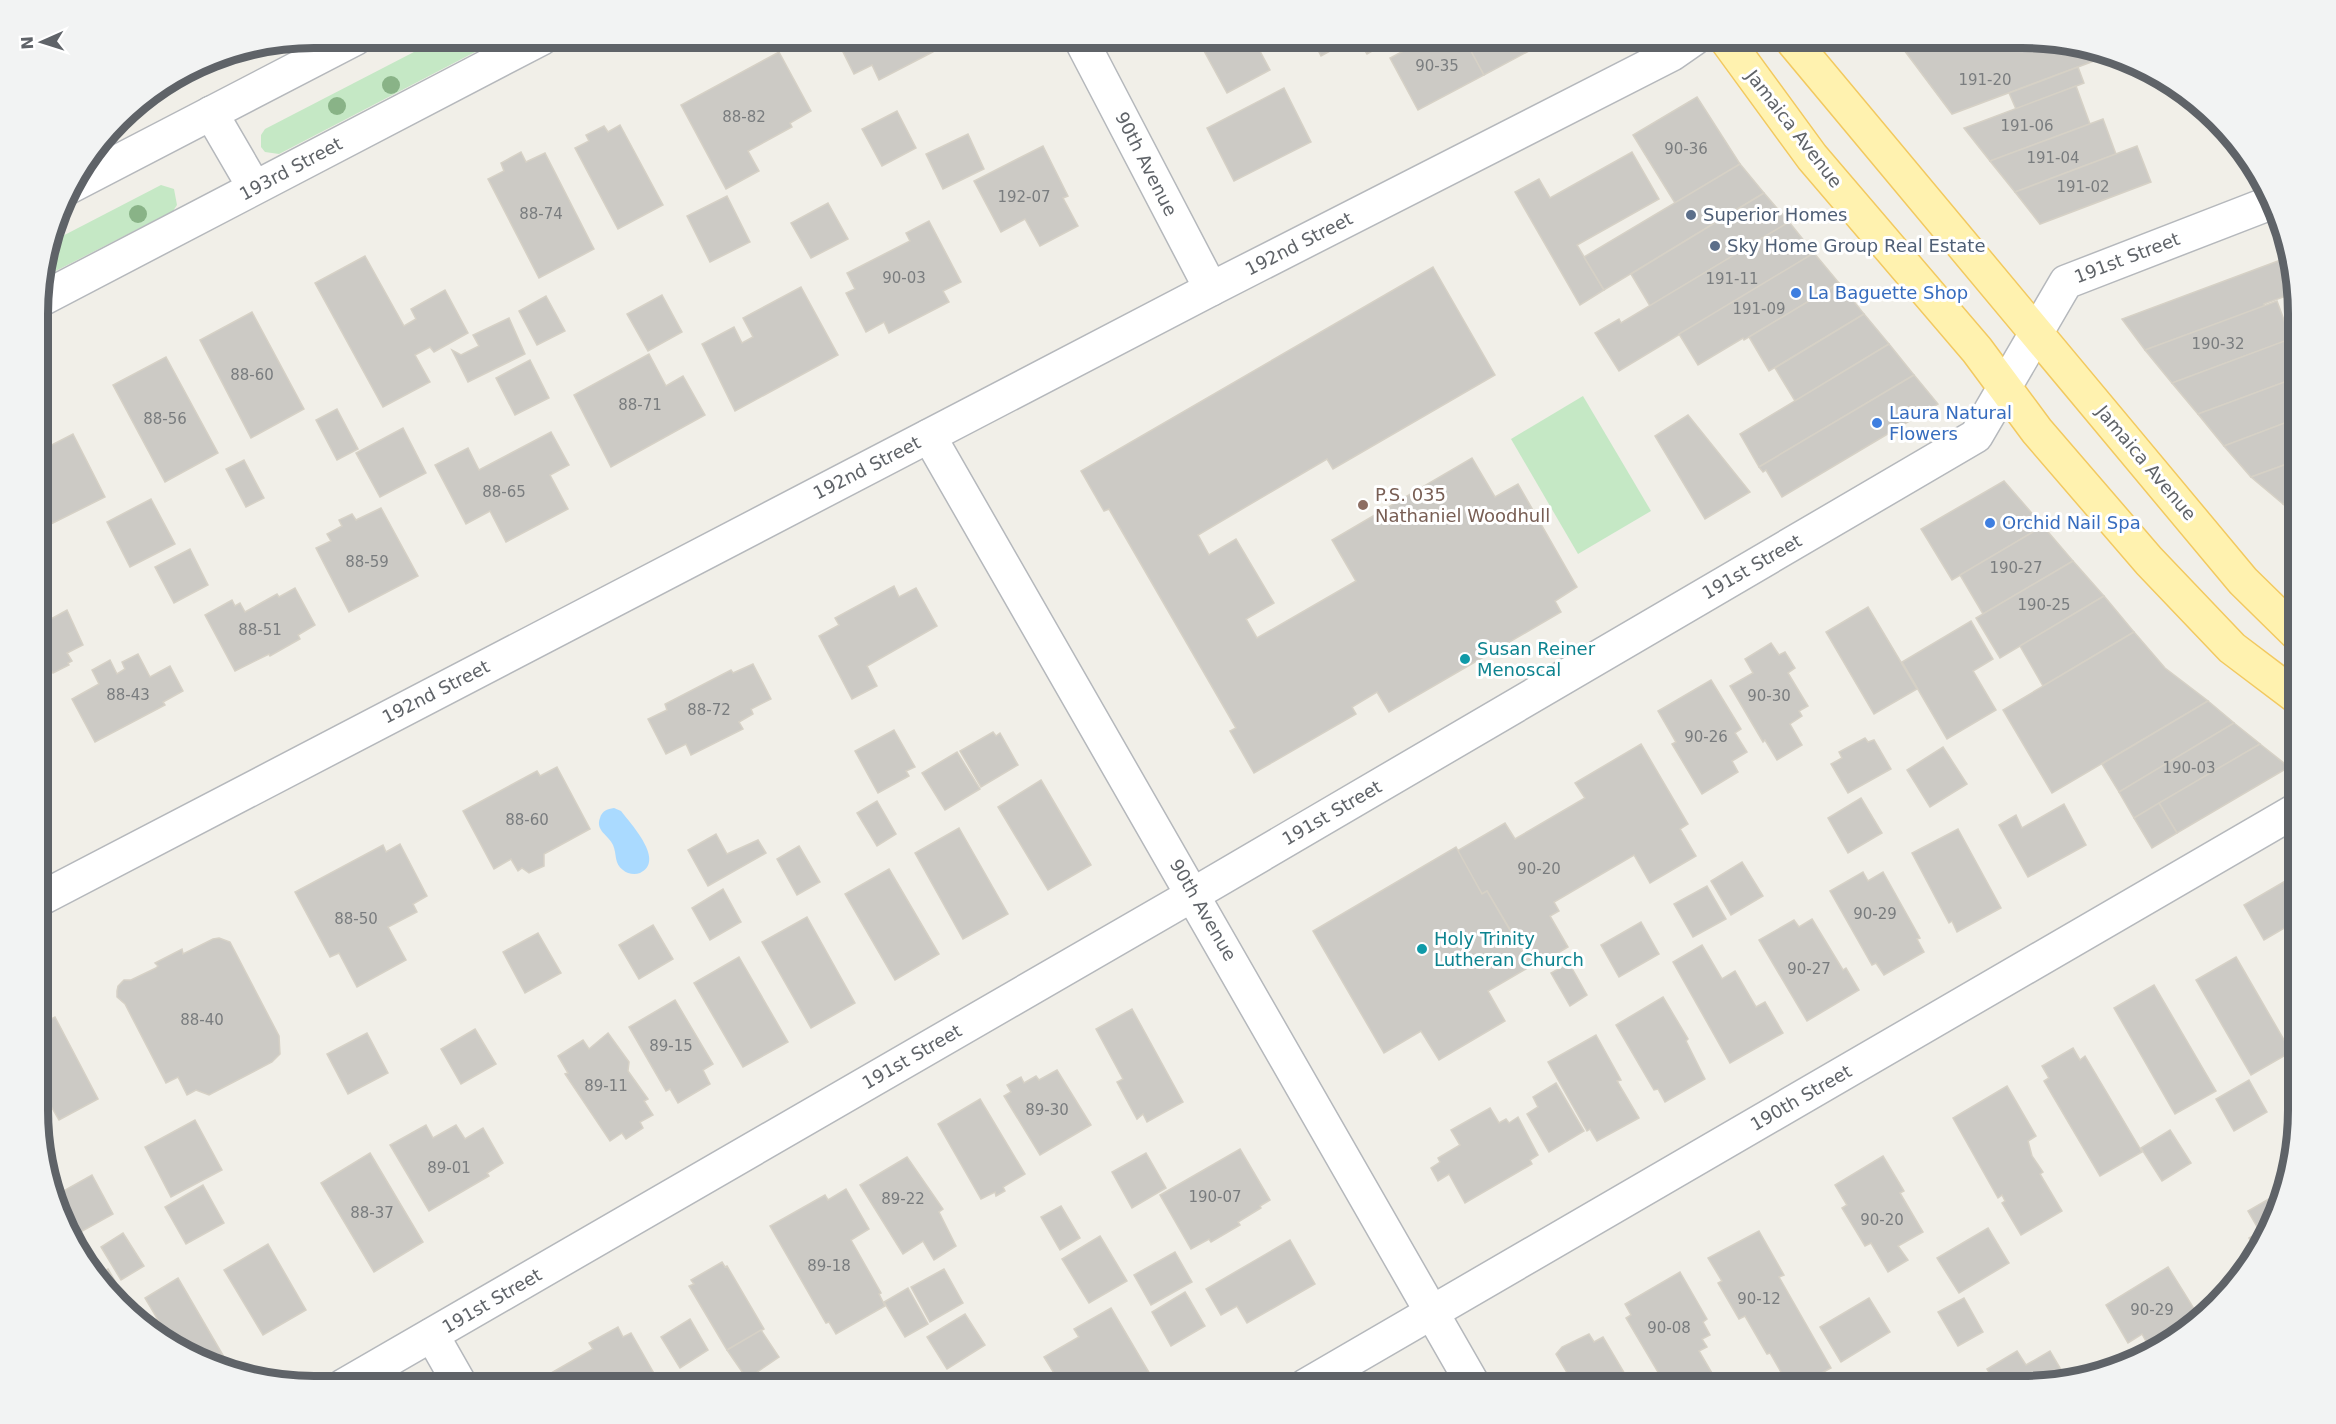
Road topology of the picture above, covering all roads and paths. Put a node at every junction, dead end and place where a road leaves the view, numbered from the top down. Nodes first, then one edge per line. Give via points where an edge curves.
1 (337, 48) edge
2 (523, 48) edge
3 (1085, 48) edge
4 (1681, 48) edge
5 (1732, 48) edge
6 (1798, 48) edge
7 (211, 113) junction
8 (86, 178) edge
9 (254, 188) junction
10 (2265, 205) edge
11 (1211, 289) junction
12 (49, 295) edge
13 (2036, 332) junction
14 (2005, 386) junction
15 (929, 436) junction
16 (2288, 625) edge
17 (2288, 690) edge
18 (2288, 815) edge
19 (1194, 894) junction
20 (48, 895) edge
21 (1431, 1312) junction
22 (432, 1335) junction
23 (360, 1376) edge
24 (455, 1376) edge
25 (1322, 1376) edge
26 (1468, 1376) edge

1 - 7 street
2 - 9 street, 193rd Street
3 - 11 street, 90th Avenue
4 - 11 street, 192nd Street
5 - 14 main road, Jamaica Avenue via 1812,157
6 - 13 main road, Jamaica Avenue
7 - 8 street
7 - 9 street
9 - 12 street, 193rd Street
10 - 13 street, 191st Street via 2066,282
11 - 15 street, 192nd Street
13 - 14 street, 191st Street
13 - 16 main road, Jamaica Avenue via 2243,581
14 - 17 main road, Jamaica Avenue via 2037,431 2149,561 2232,648
14 - 19 street, 191st Street via 1976,436
15 - 19 street, 90th Avenue
15 - 20 street, 192nd Street
18 - 21 street, 190th Street
19 - 21 street, 90th Avenue
19 - 22 street, 191st Street
21 - 25 street, 190th Street
21 - 26 street, 90th Avenue
22 - 23 street, 191st Street
22 - 24 street

